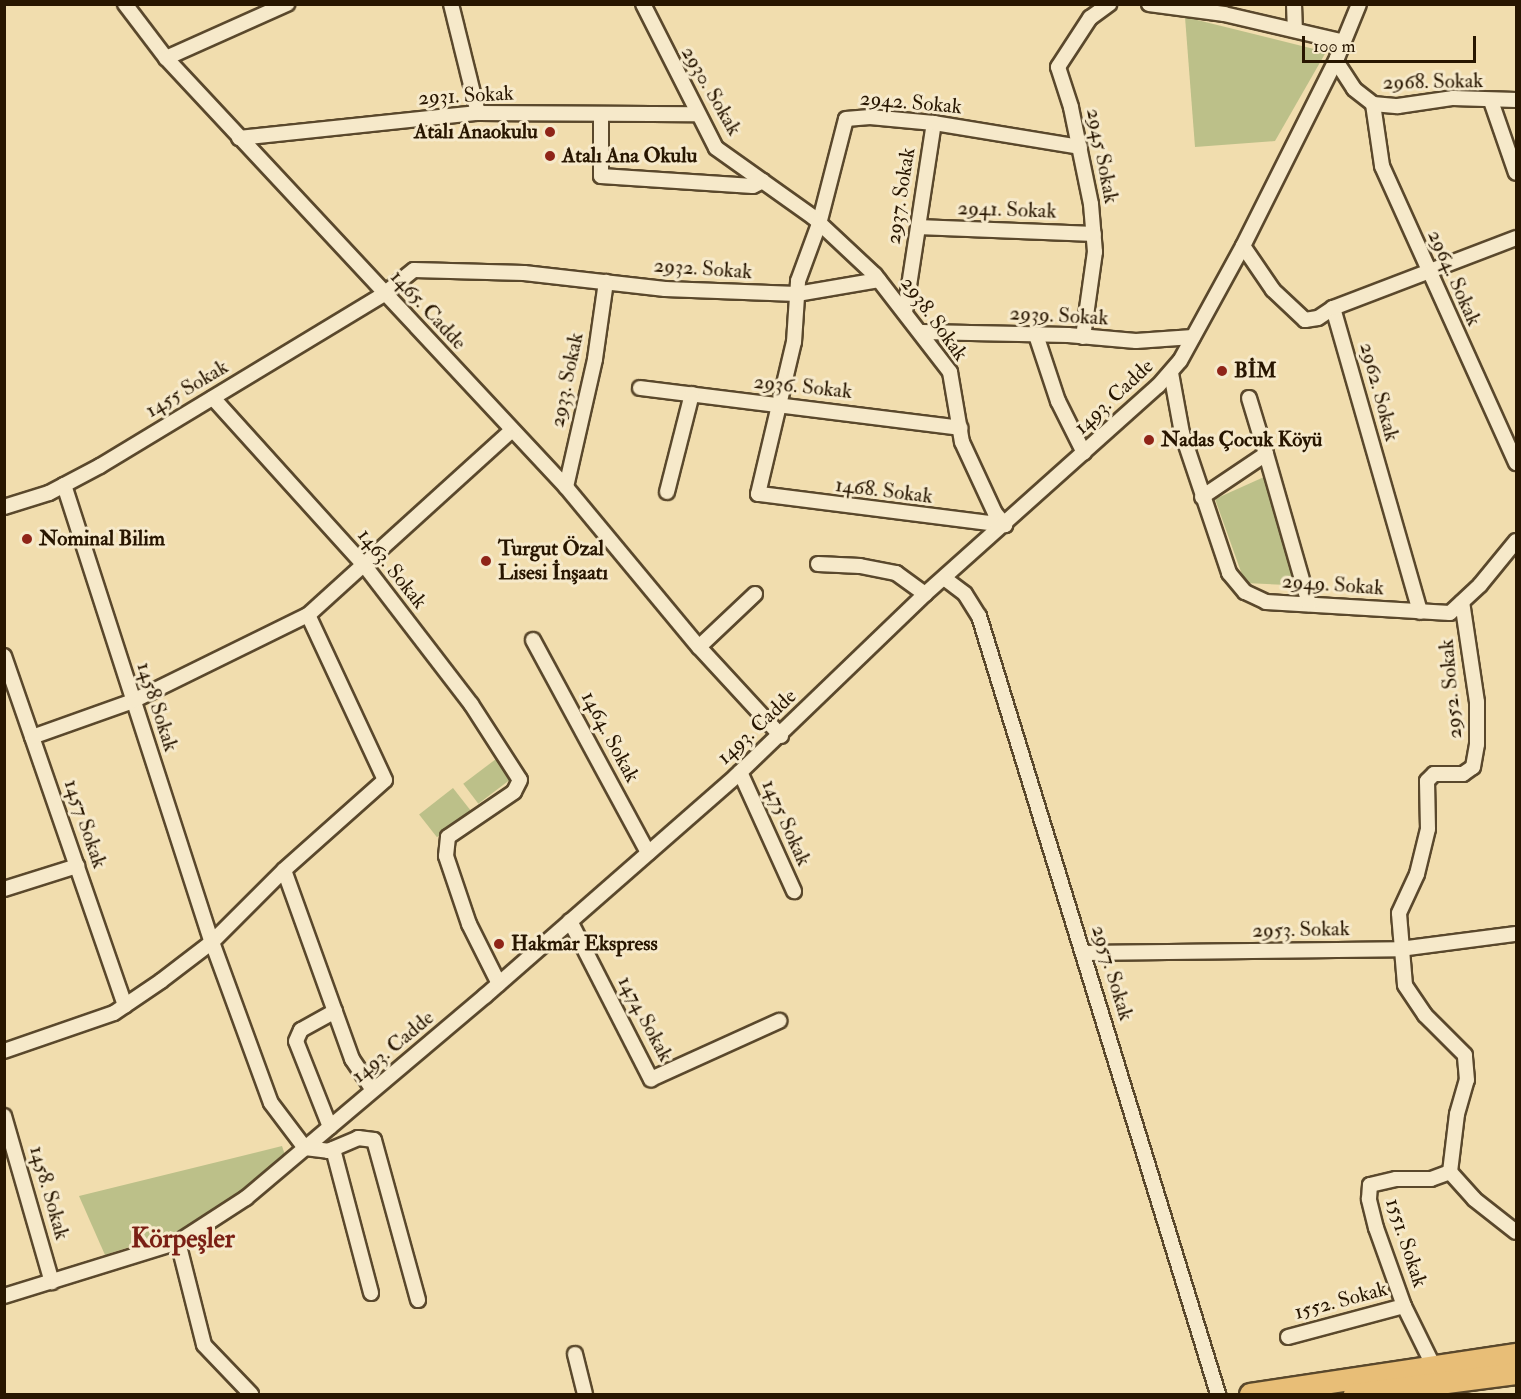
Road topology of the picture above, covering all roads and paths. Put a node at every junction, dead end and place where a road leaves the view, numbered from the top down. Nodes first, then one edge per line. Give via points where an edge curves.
1 (125, 4) edge
2 (287, 4) edge
3 (451, 4) edge
4 (643, 4) edge
5 (1109, 4) edge
6 (1149, 4) edge
7 (1294, 4) edge
8 (1359, 4) edge
9 (1295, 28) junction
10 (1344, 42) junction
11 (166, 58) junction
12 (1336, 61) junction
13 (1516, 100) edge
14 (1491, 101) junction
15 (1373, 104) junction
16 (478, 113) junction
17 (601, 114) junction
18 (695, 114) junction
19 (934, 123) junction
20 (239, 138) junction
21 (1080, 147) junction
22 (1516, 173) edge
23 (763, 181) junction
24 (819, 224) junction
25 (918, 227) junction
26 (1094, 234) junction
27 (1516, 238) edge
28 (1243, 246) junction
29 (524, 273) joint
30 (1428, 275) junction
31 (879, 280) junction
32 (606, 282) junction
33 (384, 294) junction
34 (797, 294) junction
35 (1333, 308) junction
36 (905, 312) junction
37 (922, 332) junction
38 (1036, 335) junction
39 (1083, 337) junction
40 (1193, 337) junction
41 (1171, 373) junction
42 (640, 388) dead end
43 (692, 394) junction
44 (213, 398) junction
45 (1249, 398) dead end
46 (776, 405) junction
47 (961, 428) junction
48 (512, 430) junction
49 (1084, 453) junction
50 (1266, 454) junction
51 (1516, 463) edge
52 (64, 485) junction
53 (566, 486) junction
54 (667, 492) dead end
55 (1202, 497) junction
56 (4, 507) edge
57 (1005, 525) junction
58 (1516, 541) edge
59 (818, 564) dead end
60 (365, 566) junction
61 (944, 578) junction
62 (755, 594) dead end
63 (925, 594) junction
64 (1462, 602) junction
65 (1309, 604) junction
66 (1420, 612) junction
67 (308, 615) junction
68 (533, 640) dead end
69 (699, 647) junction
70 (4, 656) edge
71 (133, 701) junction
72 (781, 735) junction
73 (32, 737) junction
74 (740, 772) junction
75 (648, 853) junction
76 (77, 866) junction
77 (284, 870) junction
78 (4, 889) edge
79 (794, 891) dead end
80 (570, 921) junction
81 (1516, 934) edge
82 (212, 942) junction
83 (1400, 950) junction
84 (1084, 953) junction
85 (498, 984) junction
86 (125, 1006) junction
87 (334, 1011) junction
88 (779, 1021) dead end
89 (4, 1051) edge
90 (374, 1090) junction
91 (4, 1116) edge
92 (330, 1127) junction
93 (306, 1148) junction
94 (333, 1149) junction
95 (1450, 1172) junction
96 (1516, 1232) edge
97 (178, 1242) junction
98 (52, 1282) junction
99 (371, 1293) dead end
100 (4, 1296) edge
101 (418, 1300) dead end
102 (1404, 1306) junction
103 (1288, 1337) dead end
104 (575, 1354) dead end
105 (1516, 1354) edge
106 (1434, 1367) junction
107 (1516, 1373) edge
108 (1275, 1393) edge
109 (251, 1395) edge
110 (585, 1395) edge
111 (1218, 1395) edge
112 (1250, 1395) edge
113 (1354, 1395) edge

1 - 11 street, 1465. Cadde
2 - 11 street
3 - 16 street
4 - 18 street, 2930. Sokak
5 - 21 street, 2945 Sokak via 1090,18 1058,67
6 - 9 street
7 - 9 street
8 - 10 street, 1493. Cadde
9 - 10 street
10 - 12 street, 1493. Cadde
11 - 20 street, 1465. Cadde
12 - 15 street, 2968. Sokak via 1354,89
12 - 28 street, 1493. Cadde
13 - 14 street, 2968. Sokak
14 - 15 street, 2968. Sokak via 1453,98 1398,106
14 - 22 street
15 - 30 street, 2964. Sokak via 1382,166
16 - 17 street, 2931. Sokak
16 - 20 street, 2931. Sokak
17 - 18 street, 2931. Sokak
17 - 23 street via 601,176 753,186
18 - 23 street, 2930. Sokak via 716,148
19 - 21 street, 2942. Sokak
19 - 24 street, 2942. Sokak via 846,118
19 - 25 street, 2937. Sokak
20 - 33 street, 1465. Cadde
21 - 26 street, 2945 Sokak
23 - 24 street, 2938. Sokak
24 - 31 street, 2938. Sokak
24 - 34 street
25 - 26 street, 2941. Sokak
25 - 36 street, 2937. Sokak
26 - 39 street, 2945 Sokak
27 - 30 street
28 - 35 street via 1273,290 1305,320 1318,318
28 - 40 street, 1493. Cadde
29 - 32 street, 2932. Sokak
29 - 33 street, 1455 Sokak via 414,270
30 - 35 street
30 - 51 street, 2964. Sokak
31 - 34 street, 2932. Sokak
31 - 36 street, 2938. Sokak
32 - 34 street, 2932. Sokak
32 - 53 street, 2933. Sokak via 595,359
33 - 44 street, 1455 Sokak
33 - 48 street, 1465. Cadde
34 - 46 street via 794,342
35 - 66 street, 2962. Sokak
36 - 37 street, 2938. Sokak
37 - 38 street, 2939. Sokak
37 - 47 street, 2938. Sokak via 950,372
38 - 39 street, 2939. Sokak
38 - 49 street via 1058,401
39 - 40 street, 2939. Sokak via 1136,341
40 - 41 street, 1493. Cadde
41 - 49 street, 1493. Cadde
41 - 55 street, 2949. Sokak via 1182,433
42 - 43 street, 2936. Sokak
43 - 46 street, 2936. Sokak
43 - 54 street
44 - 52 street, 1455 Sokak
44 - 60 street, 1463. Sokak
45 - 50 street
46 - 47 street, 2936. Sokak
46 - 57 street, 1468. Sokak via 758,494
47 - 57 street, 2938. Sokak via 962,442 995,513
48 - 53 street, 1465. Cadde
48 - 60 street
49 - 57 street, 1493. Cadde
50 - 55 street
50 - 65 street
52 - 56 street, 1455 Sokak
52 - 71 street, 1458 Sokak
53 - 69 street, 1465. Cadde
55 - 65 street, 2949. Sokak via 1229,573 1245,592 1266,602
57 - 61 street, 1493. Cadde
58 - 64 street, 2949. Sokak
59 - 63 street via 896,573
60 - 67 street
60 - 85 street, 1463. Sokak via 471,704 520,780 514,792 448,837 446,856 469,924
61 - 63 street, 1493. Cadde
61 - 84 street, 2957. Sokak via 965,594 979,616
62 - 69 street
63 - 72 street, 1493. Cadde
64 - 66 street, 2949. Sokak via 1450,613
64 - 83 street, 2952. Sokak via 1478,744 1473,767 1463,774 1434,774 1427,781 1428,829 1417,874 1399,912
65 - 66 street, 2949. Sokak
67 - 71 street
67 - 77 street via 385,780
68 - 75 street, 1464. Sokak
69 - 72 street, 1465. Cadde
70 - 73 street, 1457 Sokak
71 - 73 street
71 - 82 street, 1458 Sokak
72 - 74 street, 1493. Cadde
73 - 76 street, 1457 Sokak
74 - 75 street, 1493. Cadde
74 - 79 street, 1475 Sokak
75 - 80 street, 1493. Cadde
76 - 78 street
76 - 86 street, 1457 Sokak
77 - 82 street
77 - 87 street
80 - 85 street, 1493. Cadde
80 - 88 street, 1474 Sokak via 651,1079
81 - 83 street, 2953. Sokak
82 - 86 street
82 - 93 street, 1458 Sokak via 272,1103
83 - 84 street, 2953. Sokak
83 - 95 street, 2952. Sokak via 1405,986 1425,1016 1465,1055 1467,1080 1457,1114
84 - 111 street, 2957. Sokak
85 - 90 street, 1493. Cadde
86 - 89 street
87 - 90 street via 352,1059
87 - 92 street via 301,1030 296,1041
90 - 92 street, 1493. Cadde
91 - 98 street, 1458. Sokak
92 - 93 street, 1493. Cadde
93 - 94 street
93 - 97 street, 1493. Cadde via 246,1198
94 - 99 street
94 - 101 street via 358,1138 374,1140
95 - 96 street via 1474,1199
95 - 102 street, 1551. Sokak via 1431,1179 1396,1179 1370,1185 1376,1228
97 - 98 street, 1493. Cadde
97 - 109 street via 204,1345
98 - 100 street, 1493. Cadde
102 - 103 street, 1552. Sokak
102 - 106 street
104 - 110 street
105 - 106 highway
106 - 108 highway
107 - 113 highway
108 - 112 highway

